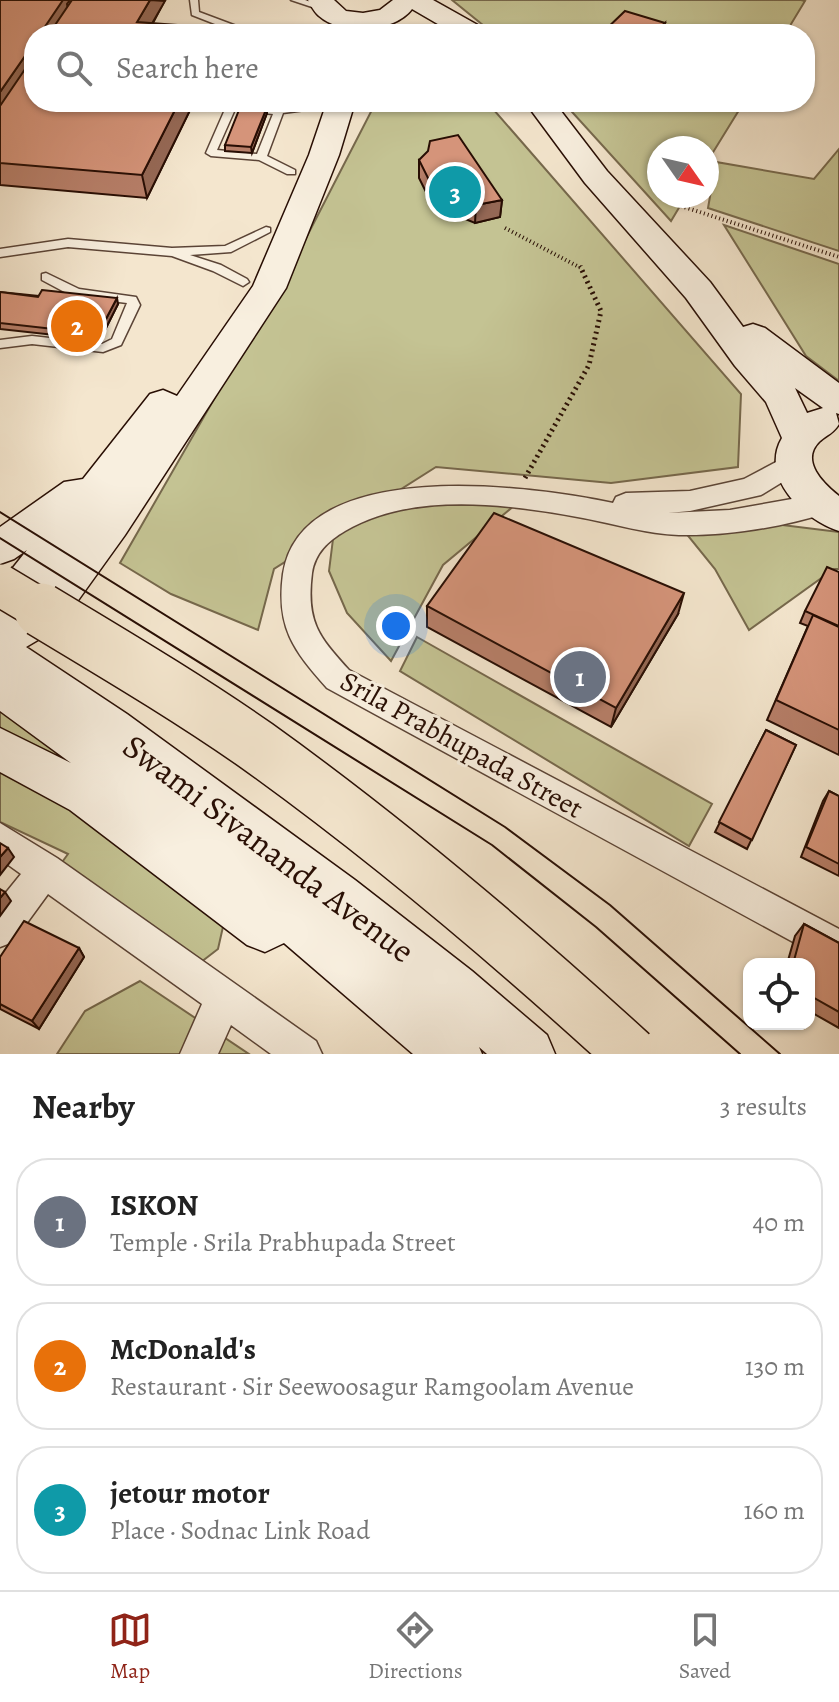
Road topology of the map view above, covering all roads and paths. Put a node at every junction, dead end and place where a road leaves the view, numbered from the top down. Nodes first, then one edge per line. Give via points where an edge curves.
1 (194, 0) edge
2 (295, 0) edge
3 (414, 0) edge
4 (330, 14) edge
5 (383, 17) edge
6 (223, 24) edge
7 (409, 24) edge
8 (456, 24) edge
9 (229, 112) edge
10 (279, 112) edge
11 (321, 112) edge
12 (325, 112) edge
13 (348, 112) edge
14 (535, 112) edge
15 (547, 112) edge
16 (565, 134) junction
17 (324, 155) junction
18 (261, 157) junction
19 (291, 172) junction
20 (687, 208) edge
21 (505, 228) dead end
22 (266, 230) junction
23 (172, 252) junction
24 (0, 253) edge
25 (839, 257) edge
26 (46, 277) dead end
27 (243, 282) junction
28 (698, 290) junction
29 (0, 344) edge
30 (839, 401) edge
31 (839, 416) edge
32 (797, 450) junction
33 (104, 477) junction
34 (511, 499) junction
35 (577, 507) junction
36 (830, 511) edge
37 (111, 524) junction
38 (0, 548) edge
39 (0, 585) edge
40 (0, 620) edge
41 (0, 670) edge
42 (117, 733) junction
43 (0, 749) edge
44 (0, 839) edge
45 (45, 870) junction
46 (0, 929) edge
47 (839, 949) edge
48 (223, 999) junction
49 (199, 1054) edge
50 (303, 1054) edge
51 (452, 1054) edge
52 (528, 1054) edge
53 (631, 1054) edge

1 - 6 lane via 195,13
2 - 4 lane
3 - 8 main road
4 - 5 main road via 353,20
5 - 7 main road
9 - 18 lane via 211,153
10 - 18 lane
11 - 19 main road
12 - 17 main road
13 - 17 main road
14 - 16 main road
15 - 16 main road
16 - 28 main road via 596,177
17 - 37 main road via 269,288
18 - 19 lane
19 - 22 main road
20 - 25 path
21 - 34 path via 579,265 601,311 589,365
22 - 23 lane via 227,249
22 - 27 main road
23 - 24 lane via 68,243
23 - 27 lane
26 - 29 lane via 76,293 132,300 117,342 103,348 32,340
27 - 33 main road via 188,369
28 - 30 main road
28 - 32 main road via 781,396
31 - 32 main road via 818,423
32 - 35 street via 751,488 690,501
32 - 36 main road via 797,478
33 - 38 main road
33 - 40 main road
34 - 35 street, Srila Prabhupada Street
34 - 47 street, Srila Prabhupada Street via 418,497 382,503 348,513 315,537 299,562 294,596 295,620 311,649 338,679
35 - 36 street via 679,524
37 - 41 main road
37 - 42 main road via 99,572 74,618 70,648 75,672
39 - 53 highway, bridge via 255,745 515,947
41 - 42 main road, Swami Sivananda Avenue via 55,688
41 - 51 main road
42 - 52 main road, Swami Sivananda Avenue via 335,894
43 - 51 main road via 87,795 313,961
44 - 45 street
45 - 46 street
45 - 48 street
48 - 49 street
48 - 50 street

